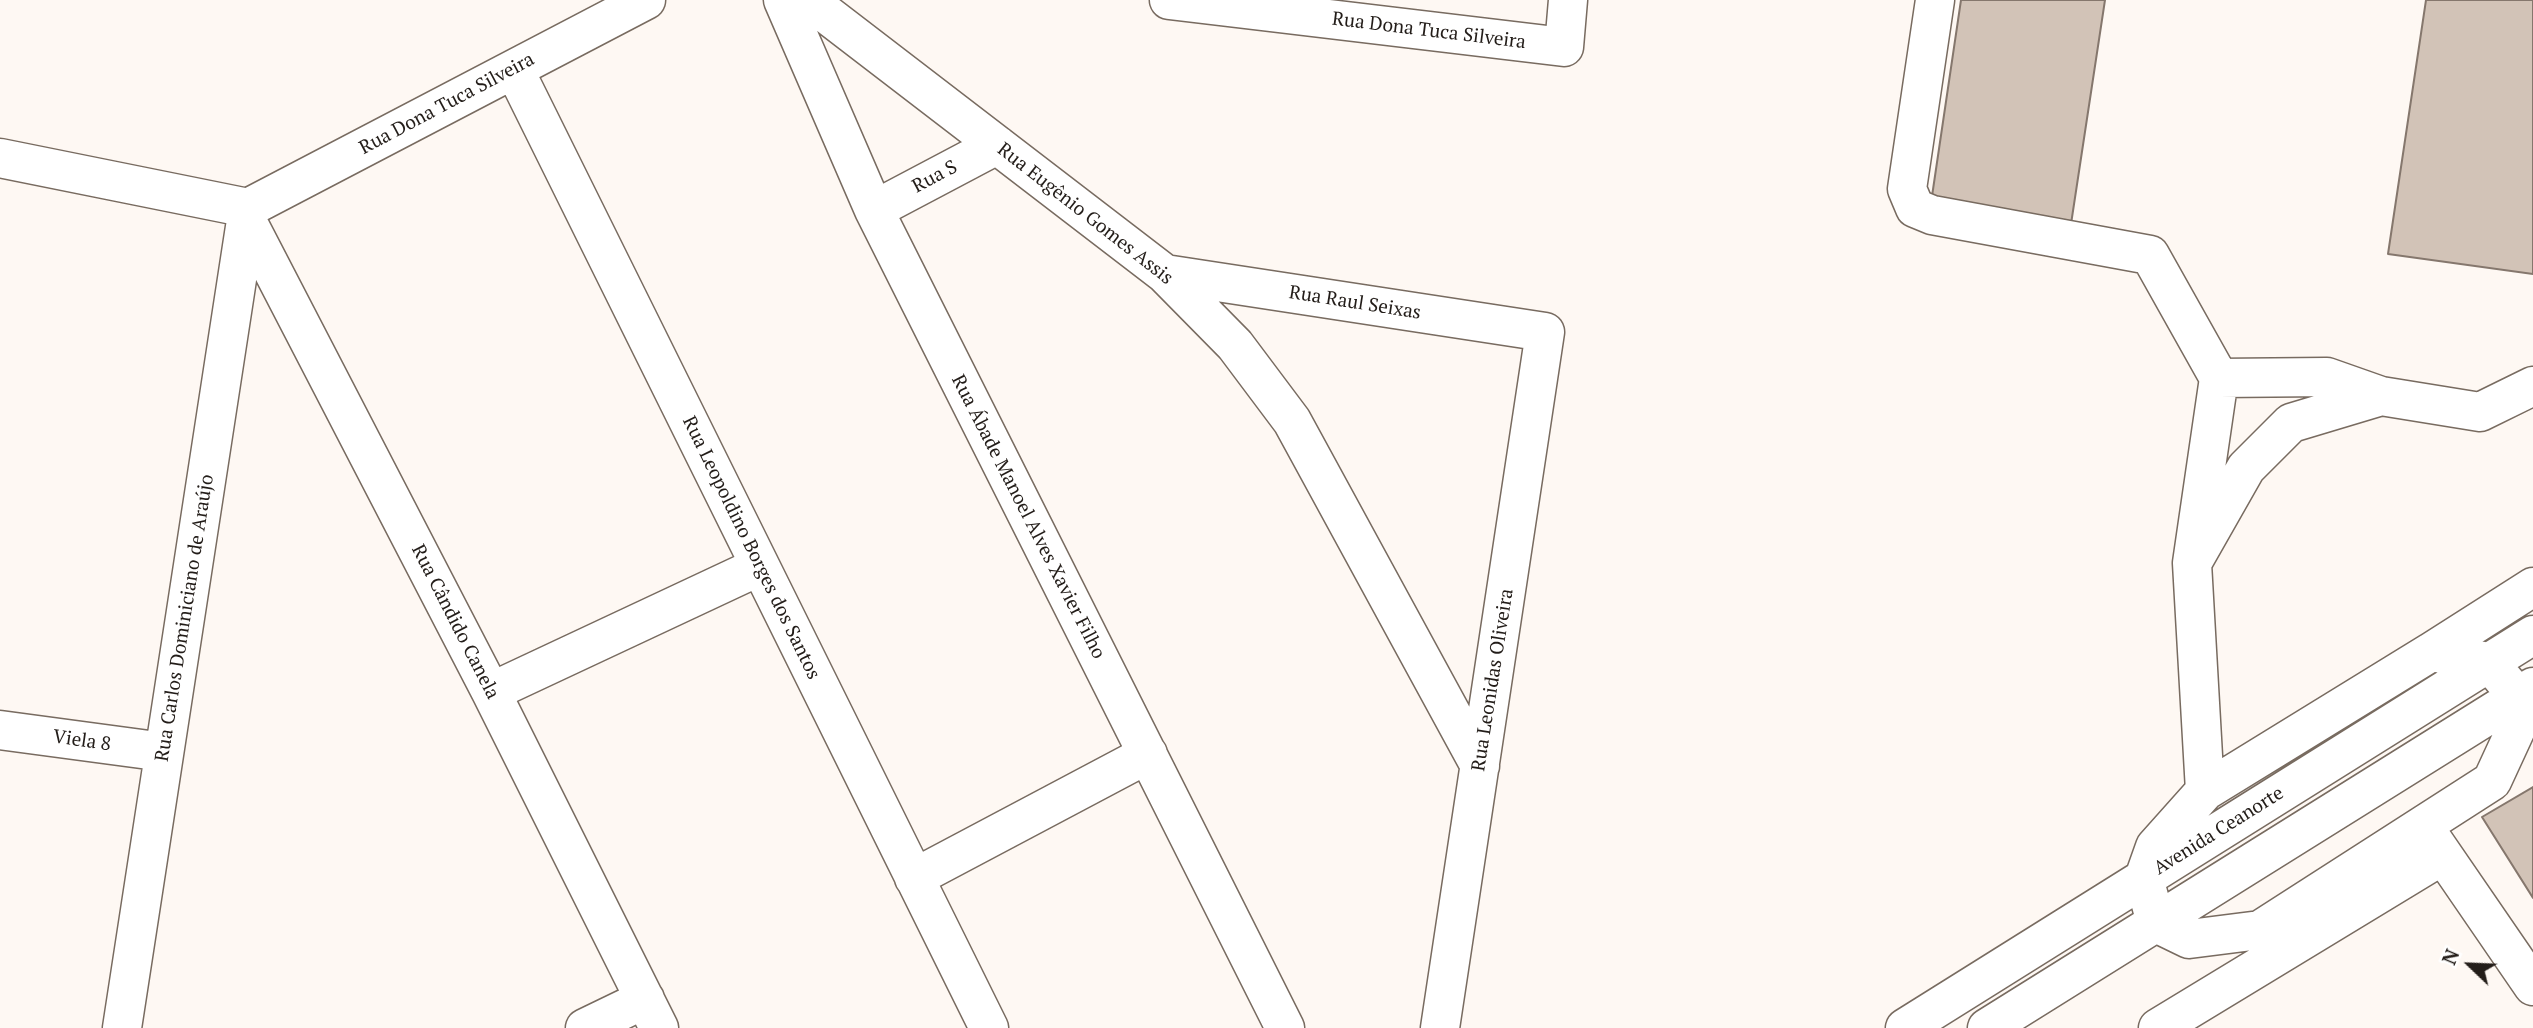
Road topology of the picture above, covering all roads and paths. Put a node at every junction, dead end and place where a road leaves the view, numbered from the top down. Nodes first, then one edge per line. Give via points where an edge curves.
1 (646, 0) edge
2 (783, 0) edge
3 (808, 0) edge
4 (1169, 0) edge
5 (1568, 0) edge
6 (1935, 0) edge
7 (514, 69) junction
8 (997, 145) junction
9 (0, 158) edge
10 (874, 210) junction
11 (247, 214) junction
12 (1165, 274) junction
13 (1545, 332) joint
14 (2219, 378) junction
15 (2533, 386) edge
16 (2381, 396) junction
17 (2192, 562) junction
18 (760, 566) junction
19 (2533, 587) edge
20 (2533, 635) edge
21 (2431, 652) junction
22 (2489, 662) junction
23 (491, 692) junction
24 (2525, 692) edge
25 (0, 730) edge
26 (164, 752) junction
27 (1148, 754) junction
28 (1480, 766) junction
29 (2205, 791) junction
30 (2433, 840) junction
31 (914, 878) junction
32 (2144, 878) junction
33 (2156, 923) junction
34 (2533, 986) edge
35 (652, 1013) edge
36 (2196, 1018) edge
37 (122, 1028) edge
38 (584, 1028) edge
39 (989, 1028) edge
40 (1285, 1028) edge
41 (1440, 1028) edge
42 (1905, 1028) edge
43 (1986, 1028) edge
44 (2158, 1028) edge

1 - 7 street, Rua Dona Tuca Silveira
2 - 10 street, Rua Ábade Manoel Alves Xavier Filho
3 - 8 street, Rua Eugênio Gomes Assis
4 - 5 street, Rua Dona Tuca Silveira via 1564,47
6 - 14 street via 1907,189 1915,208 1932,215 2150,255
7 - 11 street, Rua Dona Tuca Silveira
7 - 18 street, Rua Leopoldino Borges dos Santos
8 - 10 street, Rua S
8 - 12 street, Rua Eugênio Gomes Assis
9 - 11 street
10 - 27 street, Rua Ábade Manoel Alves Xavier Filho
11 - 23 street, Rua Cândido Canela
11 - 26 street, Rua Carlos Dominiciano de Araújo
12 - 13 street, Rua Raul Seixas
12 - 28 street, Rua Eugênio Gomes Assis via 1235,345 1293,421
13 - 28 street, Rua Leonidas Oliveira
14 - 16 street via 2327,377
14 - 17 street
15 - 16 street via 2480,412
16 - 17 street via 2291,423 2246,468
17 - 29 street
18 - 23 street
18 - 31 street, Rua Leopoldino Borges dos Santos
19 - 21 street
20 - 22 street, Avenida Ceanorte
21 - 22 street
21 - 29 street
22 - 24 street
22 - 32 street, Avenida Ceanorte
23 - 35 street, Rua Cândido Canela
24 - 30 street via 2516,729 2491,781
24 - 33 street
25 - 26 street, Viela 8
26 - 37 street, Rua Carlos Dominiciano de Araújo
27 - 31 street
27 - 40 street, Rua Ábade Manoel Alves Xavier Filho
28 - 41 street, Rua Leonidas Oliveira
29 - 32 street via 2155,847
30 - 33 street via 2260,930 2189,939
30 - 34 street
30 - 36 street
31 - 39 street, Rua Leopoldino Borges dos Santos
32 - 33 street
32 - 42 street, Avenida Ceanorte
33 - 43 street
35 - 38 street
36 - 44 street

